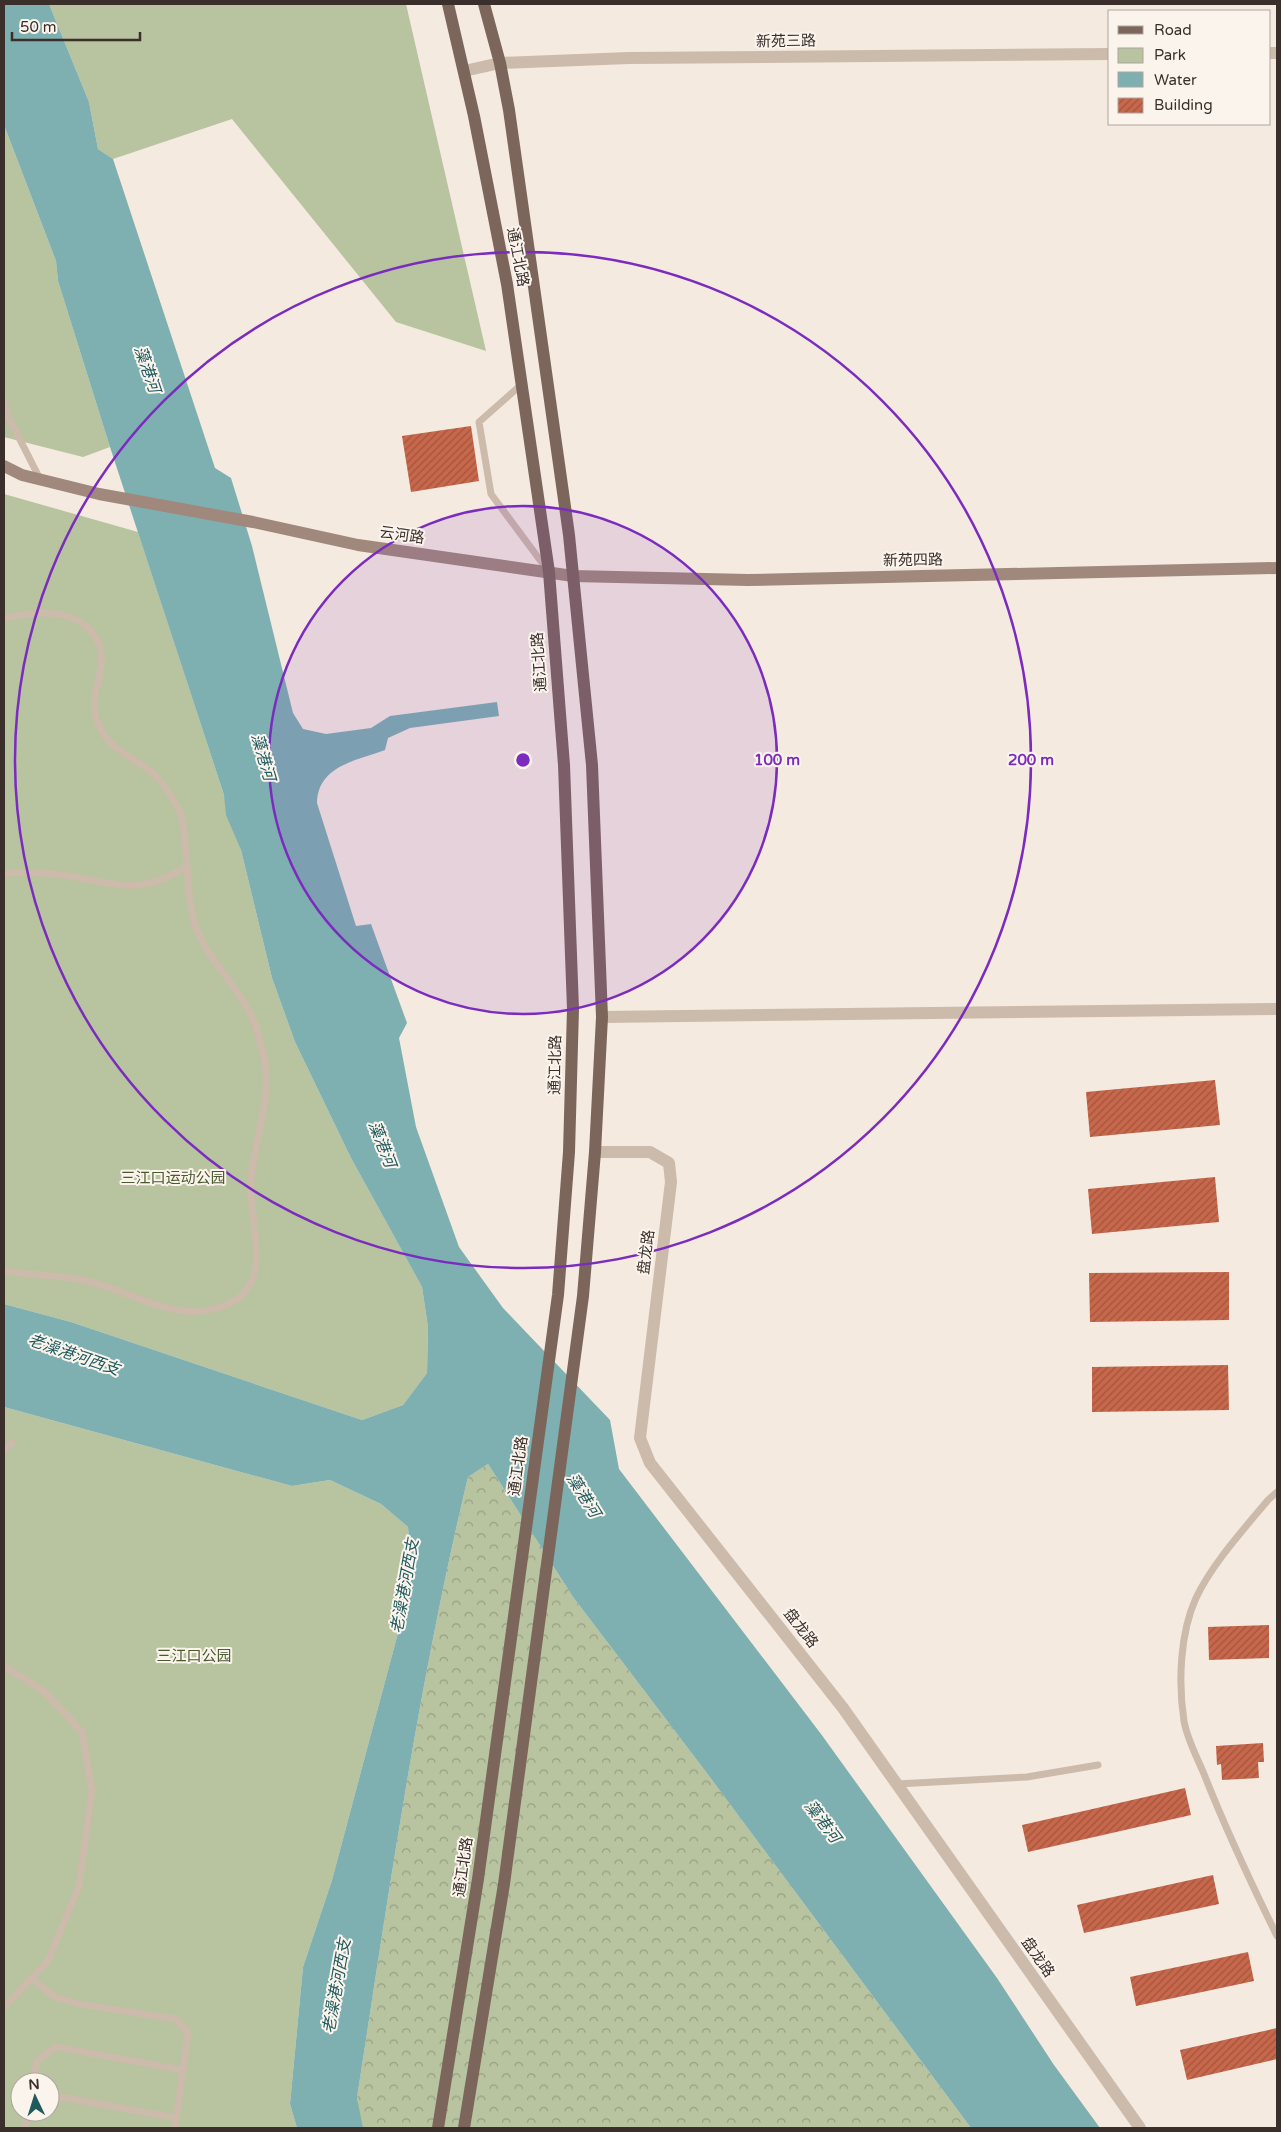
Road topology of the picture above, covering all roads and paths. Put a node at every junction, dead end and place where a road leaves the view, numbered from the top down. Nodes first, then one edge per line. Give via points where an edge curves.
1 (448, 4) edge
2 (484, 4) edge
3 (1108, 54) edge
4 (500, 63) junction
5 (464, 71) junction
6 (522, 384) junction
7 (4, 400) edge
8 (4, 466) edge
9 (40, 480) junction
10 (1277, 568) edge
11 (549, 572) junction
12 (573, 576) junction
13 (4, 618) edge
14 (187, 866) junction
15 (4, 874) edge
16 (1277, 1009) edge
17 (602, 1017) junction
18 (595, 1152) junction
19 (4, 1270) edge
20 (12, 1443) dead end
21 (4, 1450) edge
22 (1277, 1492) edge
23 (4, 1666) edge
24 (1098, 1766) dead end
25 (897, 1784) junction
26 (1277, 1936) edge
27 (31, 1978) junction
28 (4, 2007) edge
29 (183, 2070) junction
30 (35, 2072) edge
31 (60, 2097) edge
32 (176, 2118) junction
33 (175, 2128) edge
34 (438, 2128) edge
35 (464, 2128) edge
36 (1140, 2128) edge

1 - 5 main road, 通江北路
2 - 4 main road, 通江北路
3 - 4 street, 新苑三路 via 629,58
4 - 5 street, 新苑三路
4 - 12 main road, 通江北路 via 534,281
5 - 6 main road, 通江北路 via 507,284
6 - 11 main road, 通江北路
6 - 11 lane via 479,422 492,494
7 - 9 lane via 8,416
8 - 9 street
9 - 11 street, 云河路 via 358,545
10 - 12 street, 新苑四路 via 748,580
11 - 12 street, 新苑四路
11 - 34 main road, 通江北路 via 564,765 573,1009 569,1152 554,1326 478,1879
12 - 17 main road, 通江北路 via 592,765
13 - 14 lane via 45,612 69,615 89,629 99,643 102,664 95,715 106,740 154,774 170,792 182,815
14 - 15 lane via 150,883 123,886 81,876 44,872
14 - 19 lane via 188,894 197,928 213,959 240,996 257,1030 266,1070 263,1113 251,1182 257,1256 253,1277 239,1297 217,1309 190,1312 156,1307 118,1289 78,1279
16 - 17 street
17 - 18 main road, 通江北路
18 - 25 street, 盘龙路 via 650,1152 669,1163 671,1182 640,1438 650,1463 843,1708
18 - 35 main road, 通江北路 via 583,1296 504,1884
20 - 21 lane
22 - 26 lane via 1230,1548 1196,1598 1186,1629 1182,1673 1184,1722 1227,1832
23 - 27 lane via 45,1692 82,1732 92,1790 79,1886 48,1960
24 - 25 lane via 1027,1777
25 - 36 street, 盘龙路
27 - 28 lane
27 - 29 lane via 55,1997 79,2004 176,2019 188,2033
29 - 30 lane via 56,2047 37,2061
29 - 32 lane
31 - 32 lane
32 - 33 lane

